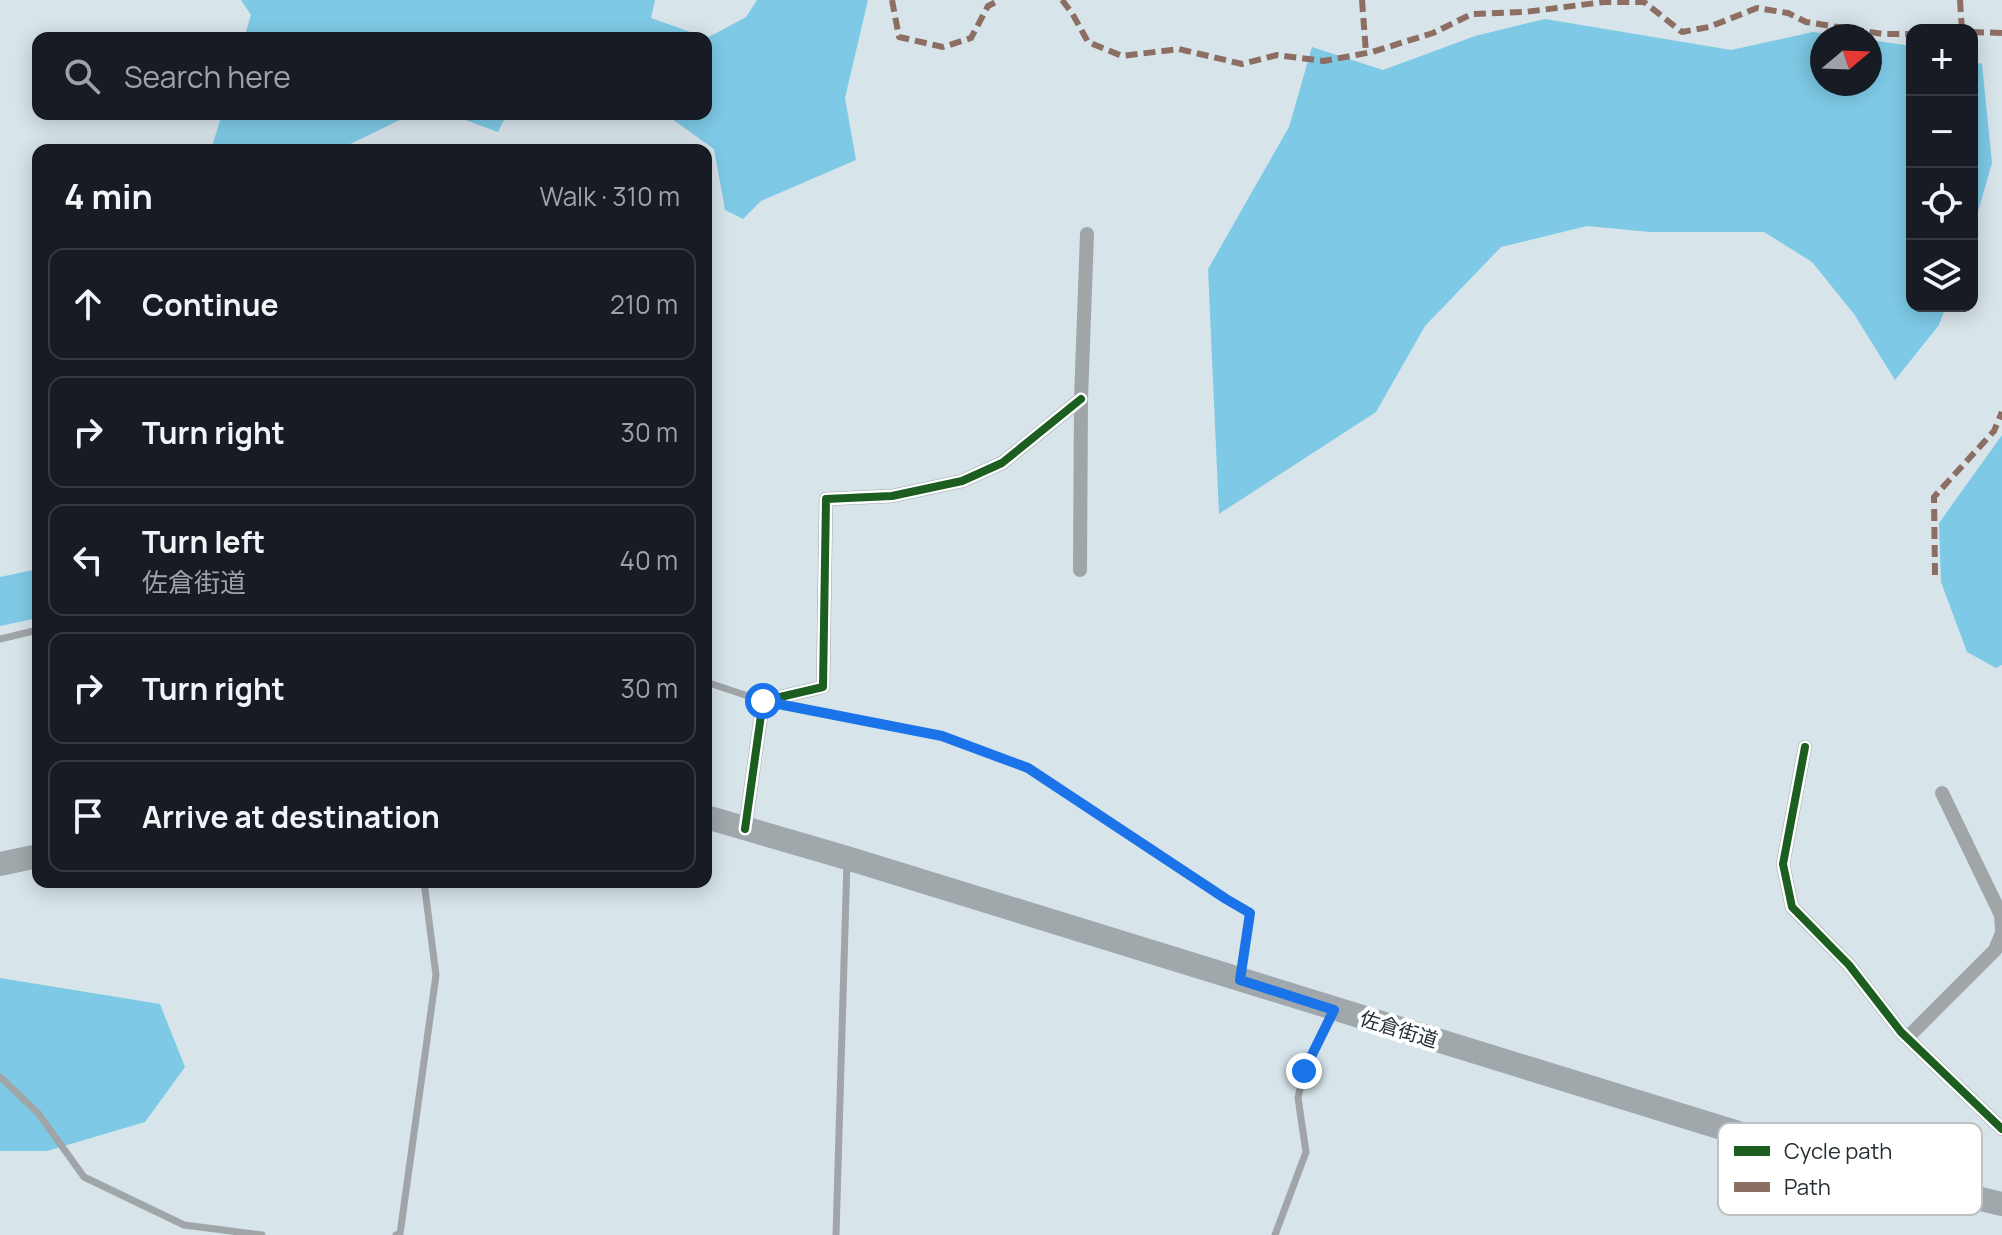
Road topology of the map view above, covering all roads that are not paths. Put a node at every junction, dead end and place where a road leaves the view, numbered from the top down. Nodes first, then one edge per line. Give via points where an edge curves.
1 (1087, 234) dead end
2 (1081, 399) junction
3 (1080, 570) dead end
4 (32, 631) edge
5 (0, 639) edge
6 (712, 684) edge
7 (763, 701) junction
8 (1805, 747) dead end
9 (1942, 793) dead end
10 (712, 819) edge
11 (745, 829) junction
12 (32, 857) edge
13 (847, 858) junction
14 (0, 864) edge
15 (425, 888) edge
16 (2002, 932) edge
17 (1240, 980) junction
18 (1334, 1010) junction
19 (1907, 1038) junction
20 (0, 1077) edge
21 (1718, 1127) edge
22 (2002, 1129) edge
23 (1982, 1199) edge
24 (2002, 1204) edge
25 (262, 1235) edge
26 (396, 1235) edge
27 (836, 1235) edge
28 (1275, 1235) edge

1 - 2 street
2 - 3 street
2 - 7 street via 1002,463 962,481 892,496 826,499 823,687
4 - 5 lane
6 - 7 lane
7 - 11 street
7 - 17 lane via 942,736 1028,768 1250,913
8 - 19 street via 1783,864 1792,907 1849,965
9 - 16 street via 2001,915
10 - 11 main road, 佐倉街道
11 - 13 main road, 佐倉街道
12 - 14 main road
13 - 17 main road, 佐倉街道
13 - 27 lane
15 - 26 lane via 436,975
16 - 19 street via 1995,950
17 - 18 main road, 佐倉街道
18 - 21 main road, 佐倉街道
18 - 28 lane via 1304,1071 1298,1098 1306,1152
19 - 22 street
20 - 25 lane via 38,1113 84,1177 184,1225
23 - 24 main road, 佐倉街道

